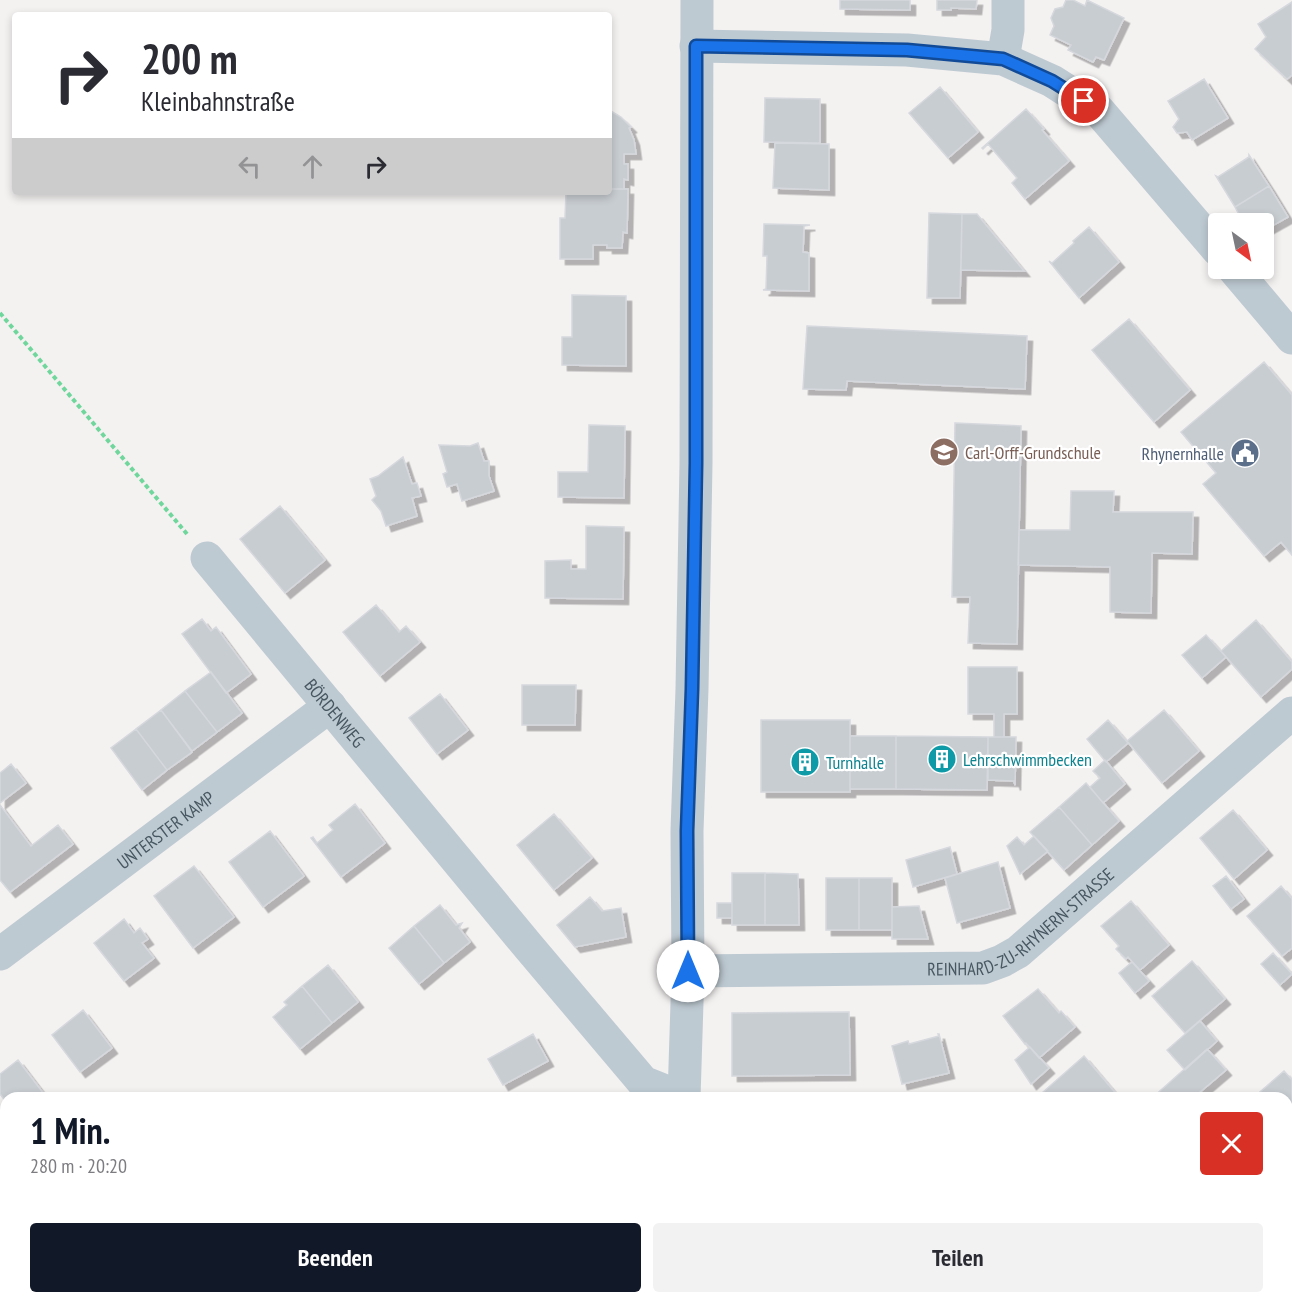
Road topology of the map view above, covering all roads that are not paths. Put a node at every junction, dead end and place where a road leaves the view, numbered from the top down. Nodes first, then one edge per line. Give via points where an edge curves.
1 (697, 0) edge
2 (1008, 0) edge
3 (696, 46) junction
4 (1003, 59) junction
5 (1208, 238) edge
6 (1242, 279) edge
7 (1292, 338) edge
8 (207, 558) road end
9 (330, 706) junction
10 (1292, 713) edge
11 (1, 951) edge
12 (688, 971) junction
13 (668, 1092) edge
14 (683, 1092) edge

1 - 3 street
2 - 4 street
3 - 4 street via 907,50
3 - 12 street via 696,463 687,831
4 - 5 street via 1052,81 1100,111
6 - 7 street
8 - 9 street, BÖRDENWEG
9 - 11 street, UNTERSTER KAMP
9 - 13 street, BÖRDENWEG via 643,1082
10 - 12 street, REINHARD-ZU-RHYNERN-STRASSE via 1018,952 1002,961 983,968
12 - 14 street

